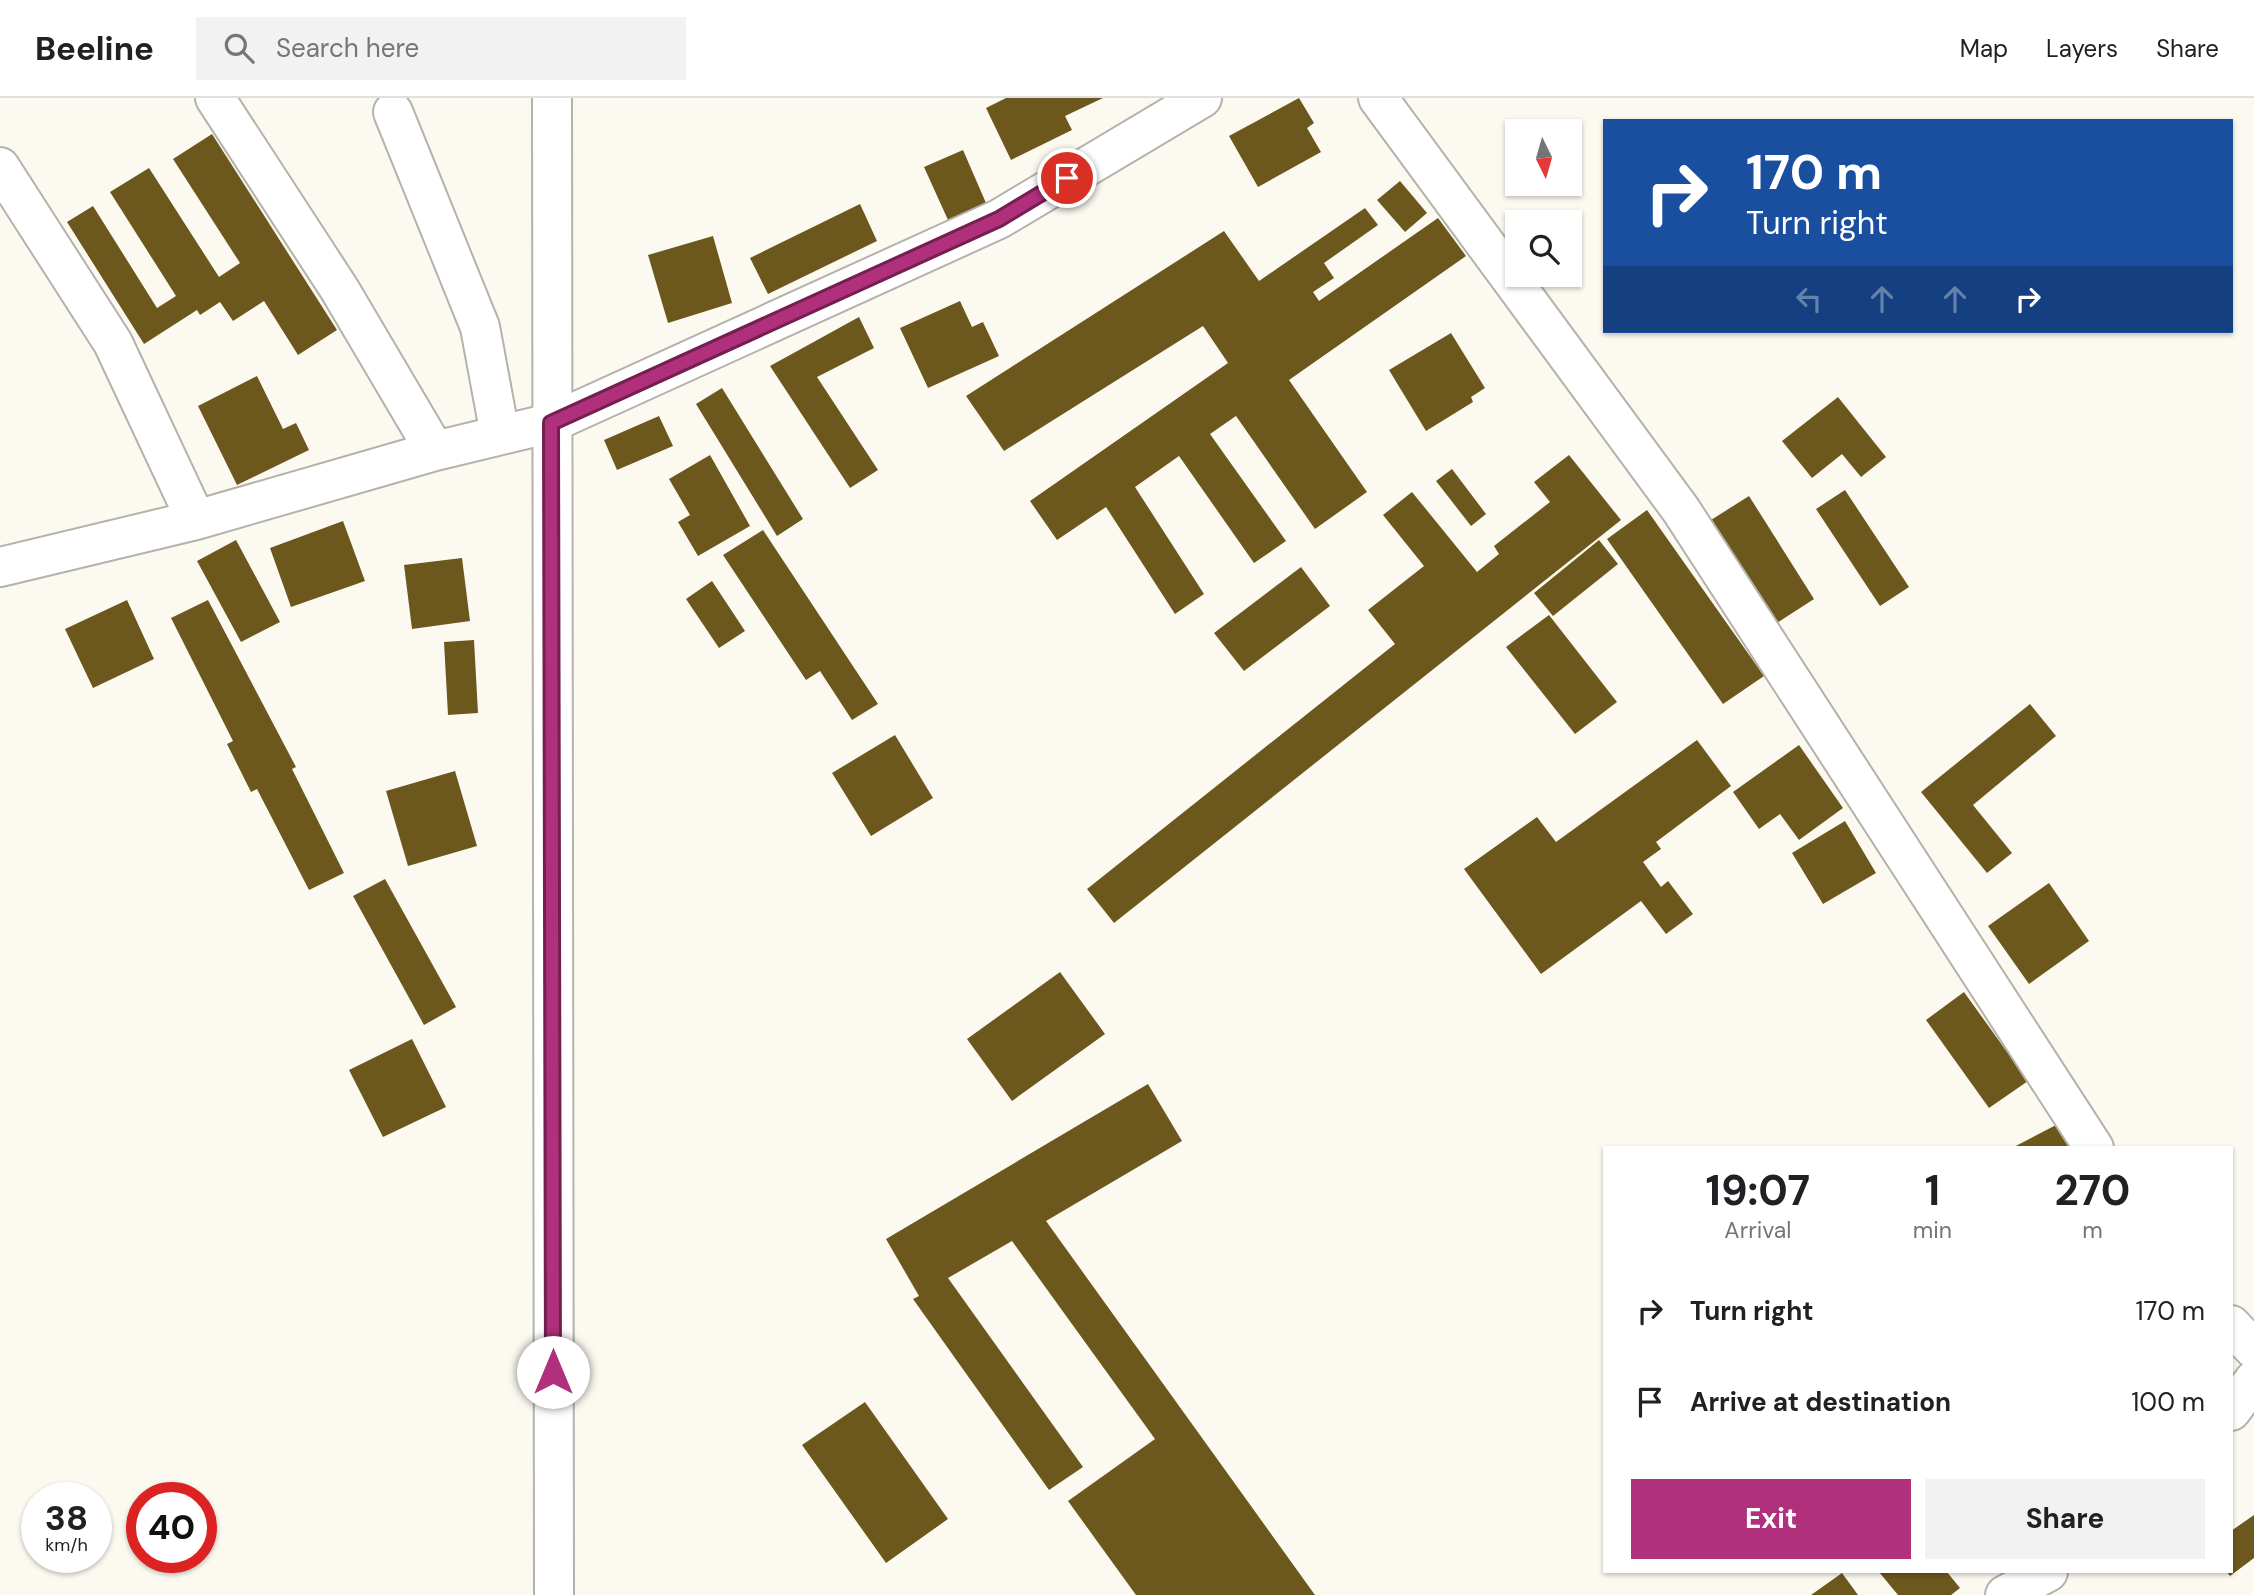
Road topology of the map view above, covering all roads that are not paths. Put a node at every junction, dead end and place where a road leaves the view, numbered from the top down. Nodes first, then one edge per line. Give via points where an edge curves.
1 (215, 98) edge
2 (552, 98) edge
3 (1202, 98) edge
4 (1378, 98) edge
5 (393, 112) dead end
6 (0, 167) edge
7 (551, 423) junction
8 (500, 435) junction
9 (435, 451) junction
10 (196, 520) junction
11 (0, 567) edge
12 (2093, 1146) edge
13 (2233, 1327) edge
14 (2254, 1349) edge
15 (2254, 1380) edge
16 (2233, 1408) edge
17 (2046, 1573) edge
18 (554, 1595) edge
19 (2005, 1595) edge

1 - 9 street via 340,290
2 - 7 street
3 - 7 street via 999,219
4 - 12 street via 1681,510
5 - 8 street via 480,327
6 - 10 street via 113,344
7 - 8 street
7 - 18 street
8 - 9 street
9 - 10 street
10 - 11 street
13 - 14 street
15 - 16 street
17 - 19 street

